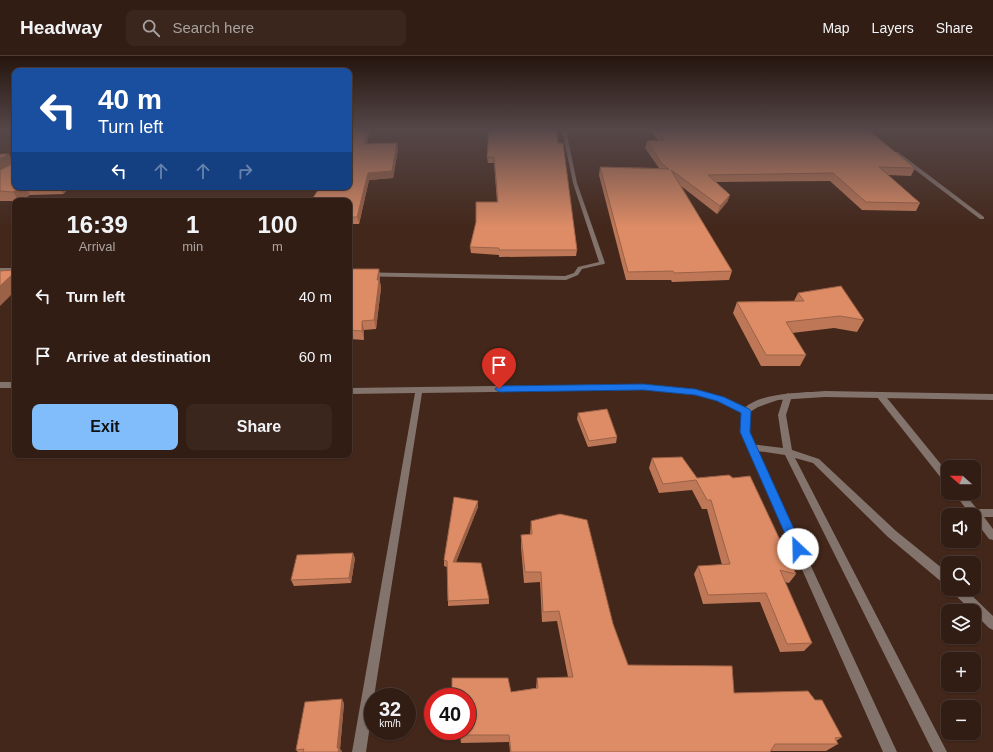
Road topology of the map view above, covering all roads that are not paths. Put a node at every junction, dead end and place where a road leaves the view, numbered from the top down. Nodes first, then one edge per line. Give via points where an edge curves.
1 (571, 162) edge
2 (908, 162) edge
3 (982, 218) dead end
4 (0, 270) edge
5 (12, 270) edge
6 (352, 274) edge
7 (0, 385) edge
8 (12, 385) edge
9 (419, 390) junction
10 (352, 391) edge
11 (880, 395) junction
12 (788, 396) junction
13 (993, 396) edge
14 (746, 411) junction
15 (751, 447) junction
16 (788, 452) junction
17 (941, 471) edge
18 (965, 500) edge
19 (972, 508) edge
20 (981, 513) edge
21 (993, 513) edge
22 (981, 520) edge
23 (993, 536) edge
24 (941, 574) edge
25 (965, 596) edge
26 (993, 624) edge
27 (359, 752) edge
28 (890, 752) edge
29 (940, 752) edge

1 - 6 street via 575,183 602,263 580,268 576,274 566,278
2 - 3 street
4 - 5 street
7 - 8 street
9 - 10 street
9 - 14 street via 643,387 695,392 720,399
9 - 27 street
11 - 12 street
11 - 13 street
11 - 17 street
12 - 14 street via 777,396
12 - 16 street via 782,415
14 - 15 street via 745,432
15 - 16 street
15 - 28 street
16 - 24 street via 816,461 892,534
16 - 29 street
18 - 19 street
20 - 21 street
22 - 23 street
25 - 26 street

